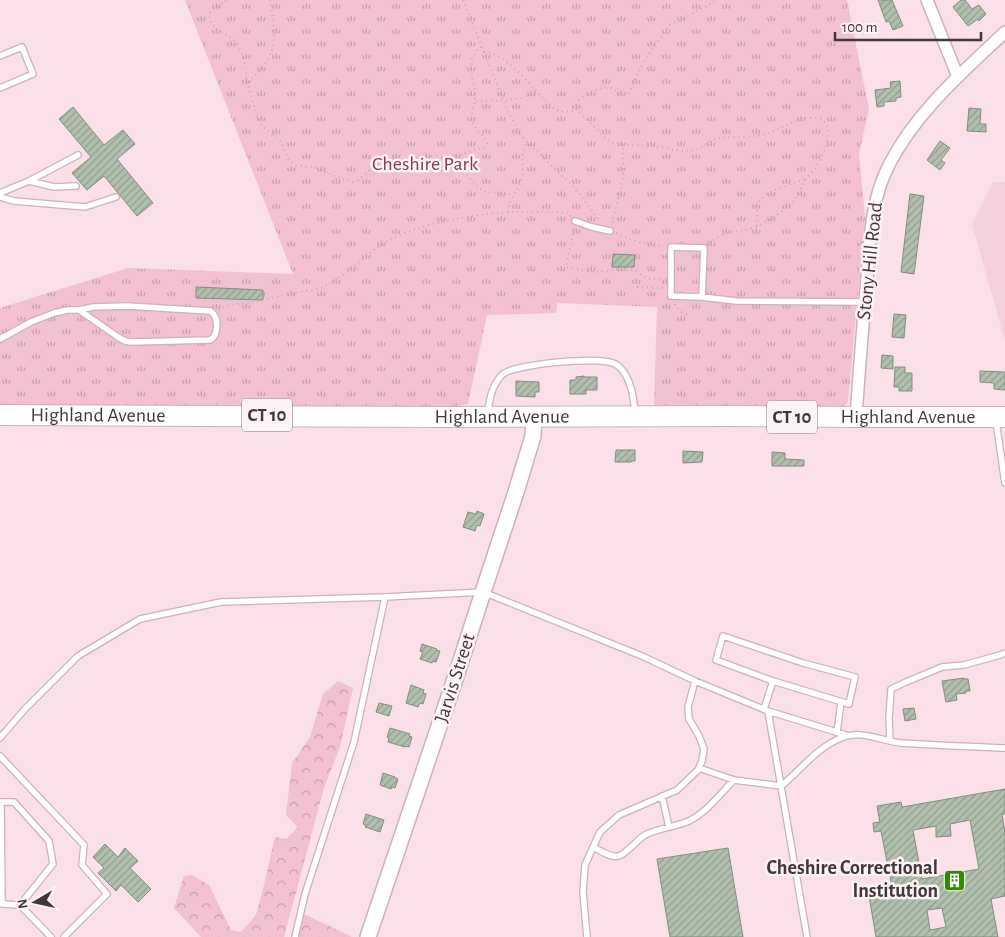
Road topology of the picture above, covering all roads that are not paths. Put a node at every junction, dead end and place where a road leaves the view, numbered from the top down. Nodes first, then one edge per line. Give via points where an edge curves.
1 (926, 0) edge
2 (1005, 32) edge
3 (0, 56) edge
4 (958, 77) junction
5 (0, 88) edge
6 (78, 155) dead end
7 (28, 181) junction
8 (76, 186) dead end
9 (0, 193) edge
10 (0, 197) edge
11 (116, 197) dead end
12 (575, 220) road end
13 (610, 231) road end
14 (702, 297) junction
15 (865, 302) junction
16 (79, 310) junction
17 (0, 339) edge
18 (0, 415) edge
19 (534, 416) junction
20 (636, 416) junction
21 (488, 417) junction
22 (856, 417) junction
23 (1001, 417) edge
24 (1005, 483) edge
25 (482, 592) junction
26 (385, 597) junction
27 (1005, 652) edge
28 (695, 681) junction
29 (773, 682) junction
30 (842, 702) junction
31 (766, 710) junction
32 (837, 732) junction
33 (848, 736) junction
34 (0, 738) edge
35 (890, 741) junction
36 (1005, 748) edge
37 (0, 756) edge
38 (699, 768) junction
39 (734, 780) junction
40 (781, 786) junction
41 (662, 796) junction
42 (1, 802) edge
43 (669, 827) junction
44 (593, 847) junction
45 (1, 904) edge
46 (20, 905) junction
47 (51, 937) edge
48 (64, 937) edge
49 (295, 937) edge
50 (368, 937) edge
51 (587, 937) edge
52 (807, 937) edge

1 - 4 street
2 - 4 street, Stony Hill Road
3 - 5 lane via 22,46 33,74
4 - 15 street, Stony Hill Road via 908,132 883,177 872,221
6 - 7 lane
7 - 8 lane via 54,187
7 - 9 lane
10 - 11 lane via 85,208
12 - 13 lane
14 - 14 lane via 704,248 672,247 671,296
14 - 15 lane via 736,301
15 - 22 street, Stony Hill Road
16 - 16 lane via 93,306 127,306 210,311 214,312 216,335 210,340 125,341
16 - 17 lane via 47,316
18 - 21 highway, Highland Avenue / CT 10
19 - 20 highway, Highland Avenue / CT 10
19 - 21 highway, Highland Avenue / CT 10
19 - 25 street, Jarvis Street via 532,441
20 - 21 lane via 632,391 621,368 605,361 571,361 504,373 494,385
20 - 22 highway, Highland Avenue / CT 10
22 - 23 highway, Highland Avenue / CT 10
23 - 24 lane via 997,430
25 - 26 lane
25 - 28 lane via 642,656
25 - 50 street, Jarvis Street
26 - 34 lane via 221,602 140,619 78,656
26 - 49 lane via 354,742 305,894
27 - 35 lane via 964,666 942,667 891,689
28 - 31 lane
28 - 38 lane via 688,706 689,718 704,748
29 - 30 lane
29 - 30 lane via 716,660 723,636 855,677 849,704
29 - 31 lane
30 - 32 lane
31 - 32 lane
31 - 40 lane
32 - 33 lane
33 - 35 lane via 856,734
33 - 40 lane via 827,745
35 - 36 lane
37 - 48 lane via 84,844 82,865 107,894
38 - 39 lane
38 - 41 lane via 677,790
39 - 40 lane
39 - 43 lane via 708,808 689,821
40 - 52 lane
41 - 43 lane
41 - 44 lane via 619,815 600,832
42 - 45 lane
42 - 46 lane via 14,802 49,841 53,864
43 - 44 lane via 645,835 618,856 610,856
44 - 51 lane via 585,865 583,892
45 - 46 lane
46 - 47 lane

